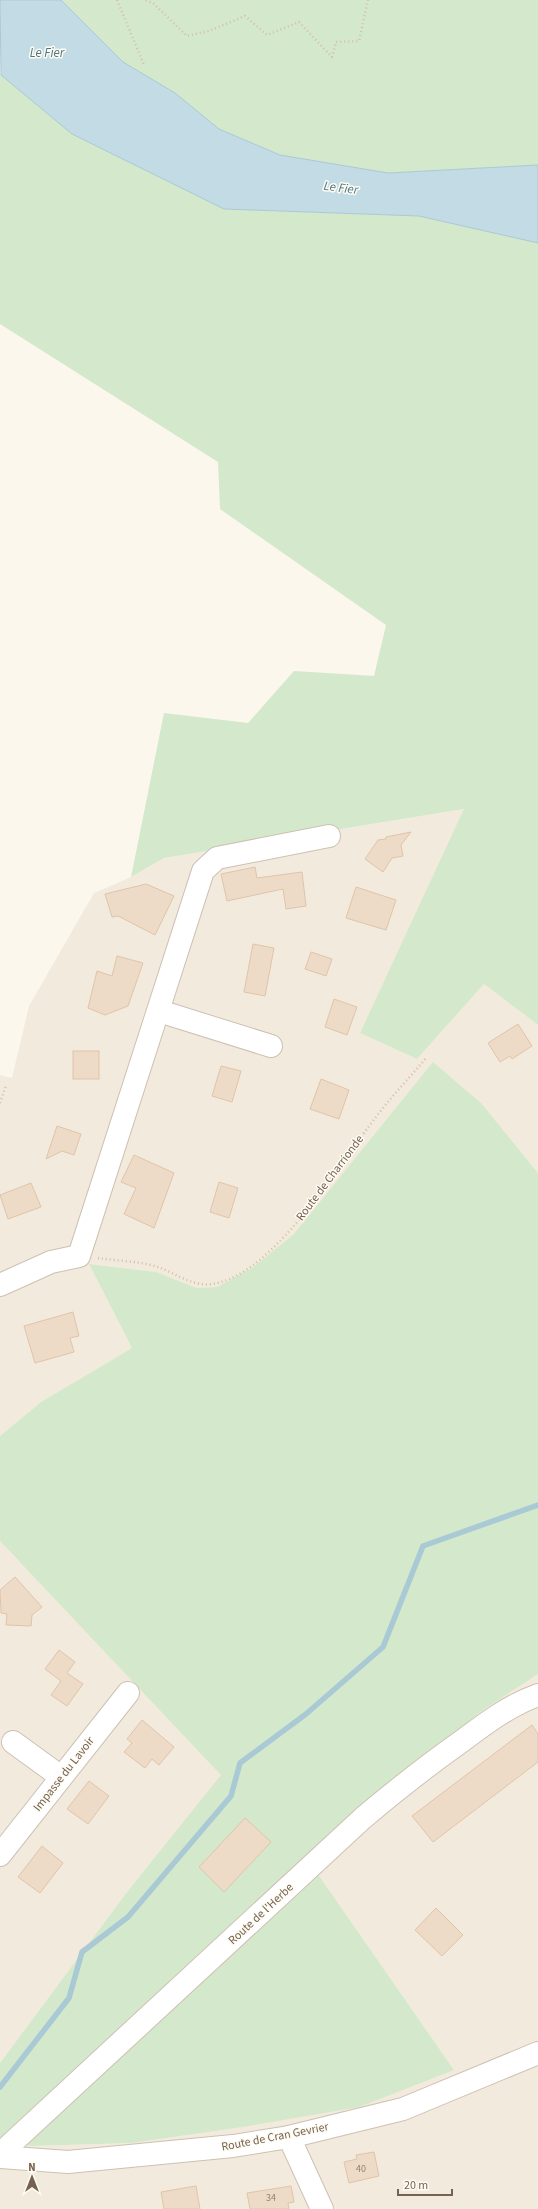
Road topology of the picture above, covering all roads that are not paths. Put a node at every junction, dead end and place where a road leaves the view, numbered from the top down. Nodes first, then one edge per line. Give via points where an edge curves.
1 (329, 836) dead end
2 (159, 1011) junction
3 (271, 1046) dead end
4 (0, 1285) edge
5 (128, 1693) dead end
6 (538, 1695) edge
7 (14, 1742) dead end
8 (61, 1777) junction
9 (0, 1855) edge
10 (536, 2050) edge
11 (289, 2137) junction
12 (0, 2156) edge
13 (322, 2209) edge

1 - 2 street via 217,858 203,871
2 - 3 street
2 - 4 street via 79,1256 51,1262
5 - 8 street, Impasse du Lavoir
6 - 12 street, Route de l'Herbe via 498,1714 411,1777 363,1818
7 - 8 street
8 - 9 street, Impasse du Lavoir
10 - 11 street, Route de Cran Gevrier via 403,2109
11 - 12 street, Route de Cran Gevrier via 233,2146 68,2162
11 - 13 street

